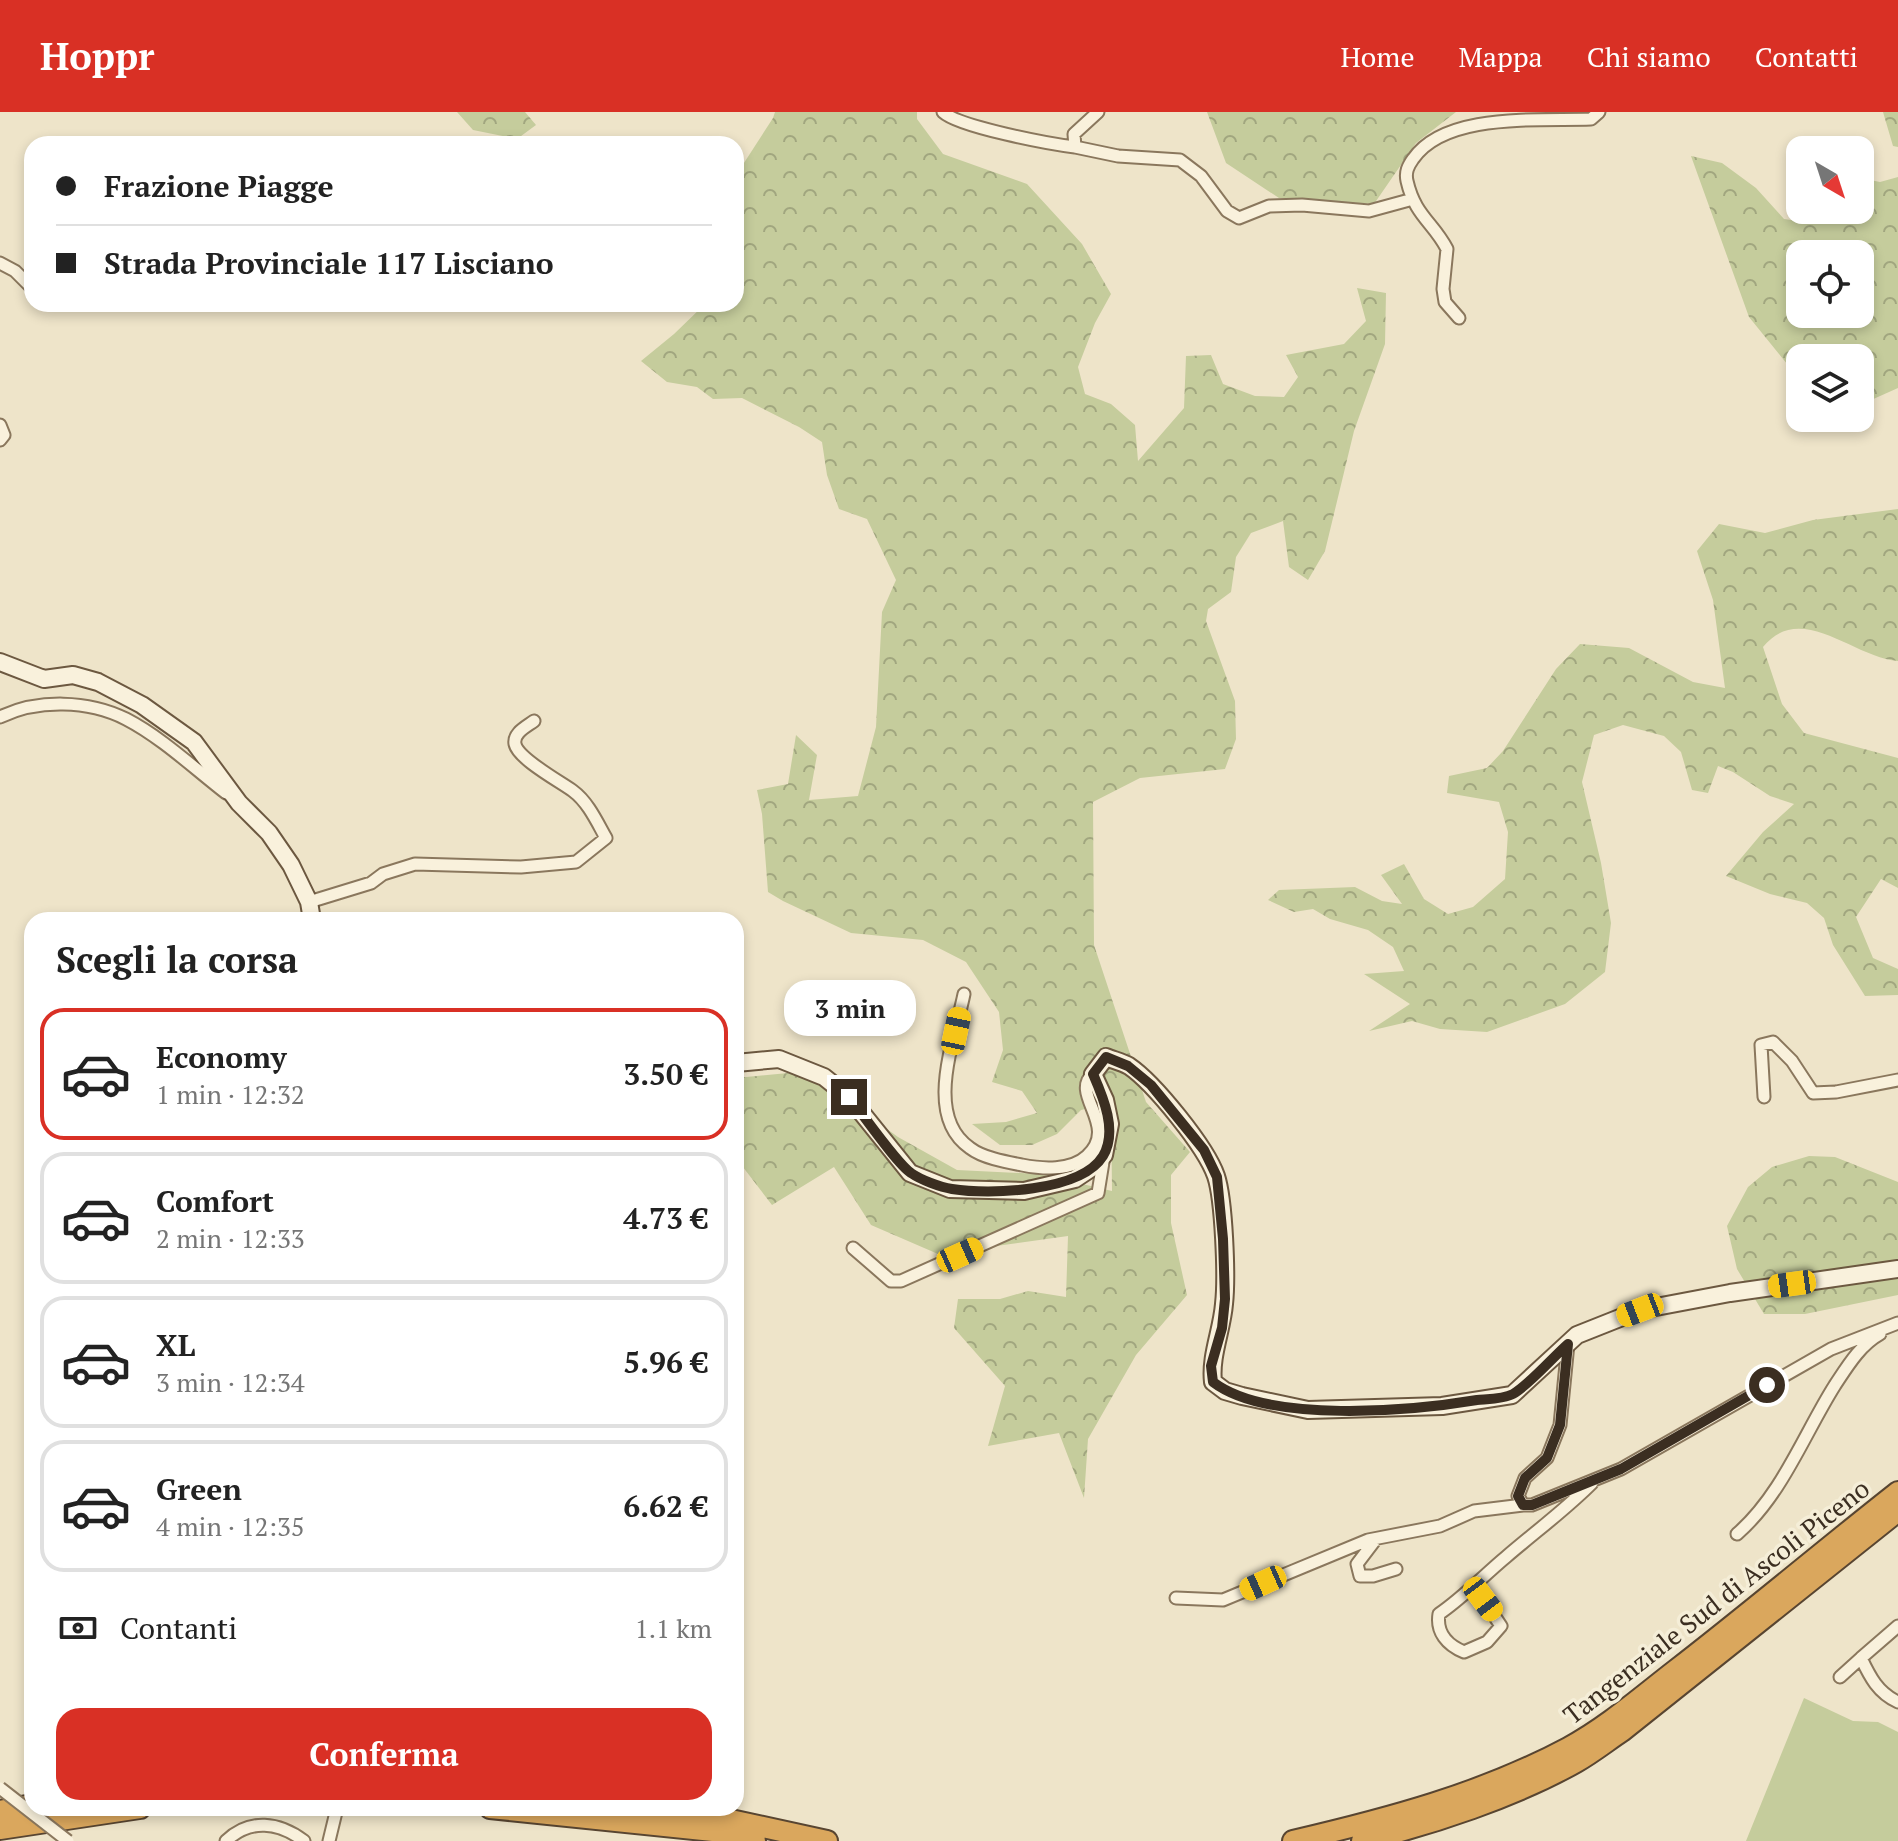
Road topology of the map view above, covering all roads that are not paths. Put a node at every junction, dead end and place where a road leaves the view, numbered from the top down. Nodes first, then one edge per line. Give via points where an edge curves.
1 (943, 112) edge
2 (1098, 112) edge
3 (1599, 112) edge
4 (1075, 147) junction
5 (1413, 199) junction
6 (0, 263) edge
7 (24, 280) edge
8 (1459, 318) dead end
9 (0, 425) edge
10 (0, 440) edge
11 (1, 665) edge
12 (0, 717) edge
13 (534, 721) dead end
14 (239, 803) junction
15 (309, 902) junction
16 (311, 912) edge
17 (964, 994) dead end
18 (744, 1062) edge
19 (1093, 1074) junction
20 (1898, 1080) edge
21 (1764, 1097) dead end
22 (1104, 1155) junction
23 (853, 1248) dead end
24 (1898, 1269) edge
25 (1898, 1324) edge
26 (1568, 1344) junction
27 (1595, 1479) junction
28 (1898, 1492) edge
29 (1523, 1505) junction
30 (1898, 1511) edge
31 (1737, 1534) dead end
32 (1376, 1539) junction
33 (1396, 1569) dead end
34 (1477, 1584) junction
35 (1176, 1598) dead end
36 (1898, 1626) edge
37 (1861, 1658) junction
38 (1840, 1677) dead end
39 (1898, 1702) edge
40 (0, 1788) edge
41 (24, 1806) edge
42 (24, 1807) edge
43 (0, 1811) edge
44 (36, 1816) edge
45 (80, 1816) edge
46 (335, 1816) edge
47 (568, 1816) edge
48 (701, 1816) edge
49 (0, 1829) edge
50 (68, 1841) edge
51 (226, 1841) edge
52 (304, 1841) edge
53 (329, 1841) edge
54 (755, 1841) edge
55 (827, 1841) edge
56 (1293, 1841) edge
57 (1362, 1841) edge

1 - 4 street via 1040,143
2 - 4 street via 1074,134
3 - 5 street via 1591,119 1514,118 1445,130 1409,165
4 - 5 street via 1180,160 1239,218 1269,206 1369,211
5 - 8 street via 1447,249 1445,302
6 - 7 street
9 - 10 street
11 - 14 street via 44,679 73,675 98,682 142,705 194,742
12 - 14 street via 61,703 103,710 126,719
13 - 15 street via 518,733 516,748 577,793 606,838 596,848 576,862 521,867 415,864
14 - 15 street via 269,833
15 - 16 street
17 - 19 street via 945,1105 955,1136 972,1150 1041,1168 1085,1159 1097,1144 1099,1124 1085,1087
18 - 22 street via 779,1059 824,1077 849,1097 910,1173 950,1189 1024,1191 1075,1179
19 - 22 street via 1110,1124
19 - 26 street via 1106,1057 1140,1075 1204,1150 1217,1177 1225,1299 1211,1366 1213,1382 1225,1391 1308,1410 1442,1406 1512,1395
20 - 21 street via 1813,1093 1773,1042 1761,1045
22 - 23 street via 1098,1193 901,1281 891,1281
24 - 26 street via 1640,1310 1577,1335
25 - 27 street via 1831,1349 1668,1444
25 - 31 street via 1875,1337 1848,1365 1771,1495
26 - 29 street via 1560,1425 1547,1458 1525,1478 1518,1496
27 - 29 street
27 - 34 street
28 - 56 highway, Tangenziale Sud di Ascoli Piceno via 1711,1643 1570,1747 1476,1789
29 - 32 street via 1474,1511 1440,1526
30 - 57 highway, Tangenziale Sud di Ascoli Piceno via 1578,1761 1481,1804
32 - 33 street via 1357,1564 1360,1576
32 - 35 street via 1223,1600
34 - 34 street via 1439,1614 1442,1636 1464,1652 1487,1642 1501,1626
36 - 37 street
37 - 38 street
37 - 39 street via 1885,1696
40 - 42 street, bridge
41 - 43 highway
44 - 50 street, bridge
45 - 49 highway
46 - 53 street
47 - 54 highway via 713,1831
48 - 55 highway
51 - 52 street via 262,1824 283,1828

